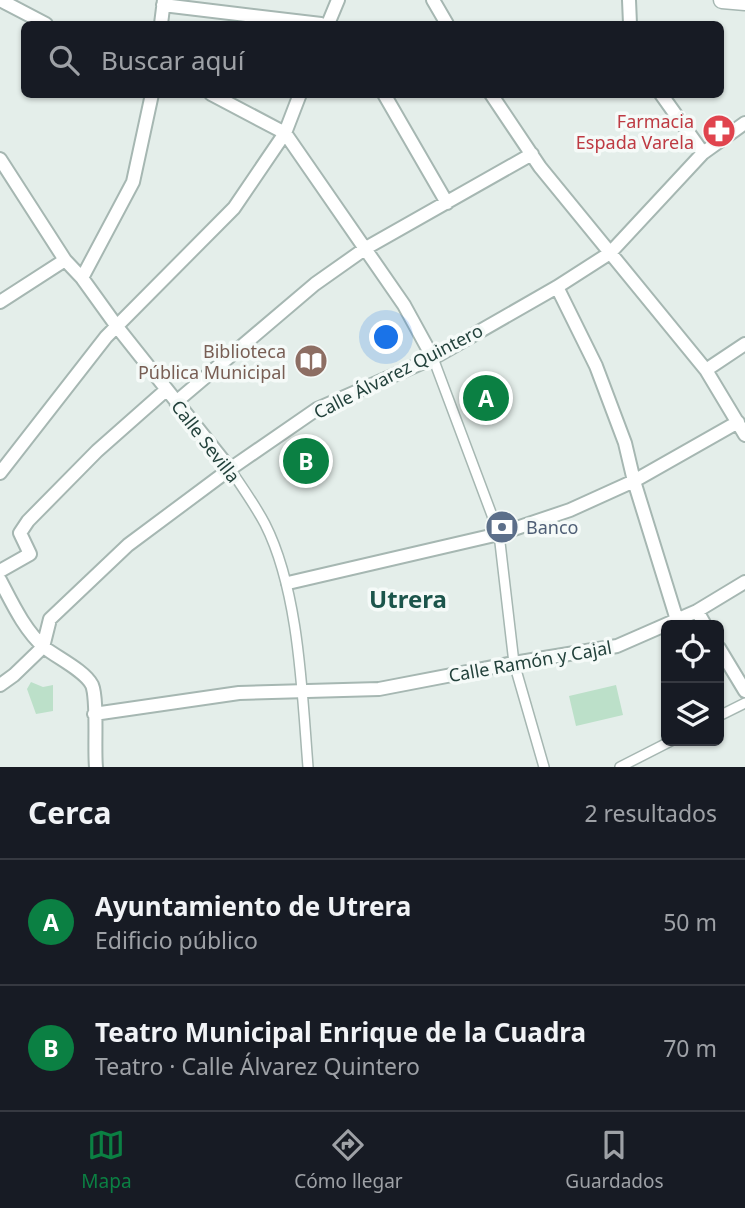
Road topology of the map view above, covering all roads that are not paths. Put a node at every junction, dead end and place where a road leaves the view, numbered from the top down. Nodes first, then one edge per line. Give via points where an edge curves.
1 (0, 0) edge
2 (338, 0) edge
3 (433, 0) edge
4 (629, 0) edge
5 (722, 0) edge
6 (745, 2) edge
7 (164, 3) edge
8 (40, 21) edge
9 (161, 21) edge
10 (299, 21) edge
11 (329, 21) edge
12 (445, 21) edge
13 (630, 21) edge
14 (151, 98) edge
15 (218, 98) edge
16 (298, 98) edge
17 (386, 98) edge
18 (494, 98) edge
19 (664, 98) edge
20 (745, 123) edge
21 (285, 134) junction
22 (703, 153) junction
23 (532, 154) junction
24 (0, 159) edge
25 (5, 174) edge
26 (447, 203) junction
27 (366, 248) junction
28 (610, 253) junction
29 (65, 260) junction
30 (82, 278) junction
31 (557, 287) junction
32 (0, 302) edge
33 (118, 328) junction
34 (745, 344) edge
35 (433, 358) junction
36 (706, 370) junction
37 (166, 390) junction
38 (176, 402) junction
39 (738, 422) junction
40 (745, 435) edge
41 (230, 469) junction
42 (0, 473) edge
43 (634, 481) junction
44 (499, 534) junction
45 (0, 571) edge
46 (0, 580) edge
47 (745, 582) edge
48 (288, 583) junction
49 (696, 611) junction
50 (677, 620) joint
51 (702, 620) edge
52 (661, 627) edge
53 (43, 647) junction
54 (724, 656) edge
55 (514, 663) junction
56 (0, 685) edge
57 (302, 691) junction
58 (745, 691) edge
59 (745, 703) edge
60 (94, 714) junction
61 (724, 714) edge
62 (661, 746) edge
63 (96, 767) edge
64 (308, 767) edge
65 (544, 767) edge
66 (620, 767) edge

1 - 8 street
2 - 11 street
3 - 12 street
4 - 13 street
5 - 6 street
7 - 9 street
7 - 10 street
14 - 30 street via 134,182
15 - 21 street
16 - 21 street
17 - 26 street
18 - 23 street
19 - 22 street
20 - 22 street, Calle Álvarez Quintero
21 - 27 street
21 - 33 street via 234,208
22 - 28 street, Calle Álvarez Quintero
23 - 26 street
23 - 28 street
24 - 25 street, Calle Sevilla
25 - 29 street, Calle Sevilla
26 - 27 street
27 - 35 street
27 - 38 street via 315,284
28 - 31 street, Calle Álvarez Quintero
28 - 36 street
29 - 30 street, Calle Sevilla
29 - 32 street
30 - 33 street, Calle Sevilla
31 - 35 street, Calle Álvarez Quintero
31 - 43 street via 596,366
33 - 37 street, Calle Sevilla
33 - 42 street via 106,337
34 - 36 street
35 - 41 street, Calle Álvarez Quintero via 317,410
35 - 44 street
36 - 39 street
37 - 38 street, Calle Sevilla
37 - 45 street via 29,521 20,533 30,554
38 - 41 street, Calle Sevilla
39 - 40 street
39 - 43 street
41 - 48 street, Calle Sevilla via 265,524
41 - 53 street, Calle Álvarez Quintero via 128,545 50,619
43 - 44 street via 570,510
43 - 50 street
44 - 48 street
44 - 55 street
46 - 53 street
47 - 49 street, Calle Ramón y Cajal
48 - 57 street, Calle Sevilla
49 - 50 street, Calle Ramón y Cajal
49 - 51 street
52 - 55 street, Calle Ramón y Cajal via 617,646
53 - 56 street, Calle Álvarez Quintero
53 - 60 street via 92,684
54 - 58 street
55 - 57 street, Calle Ramón y Cajal via 379,689
55 - 65 street
57 - 60 street, Calle Ramón y Cajal via 239,693
57 - 64 street, Calle Sevilla
59 - 61 street
60 - 63 street
62 - 66 street

